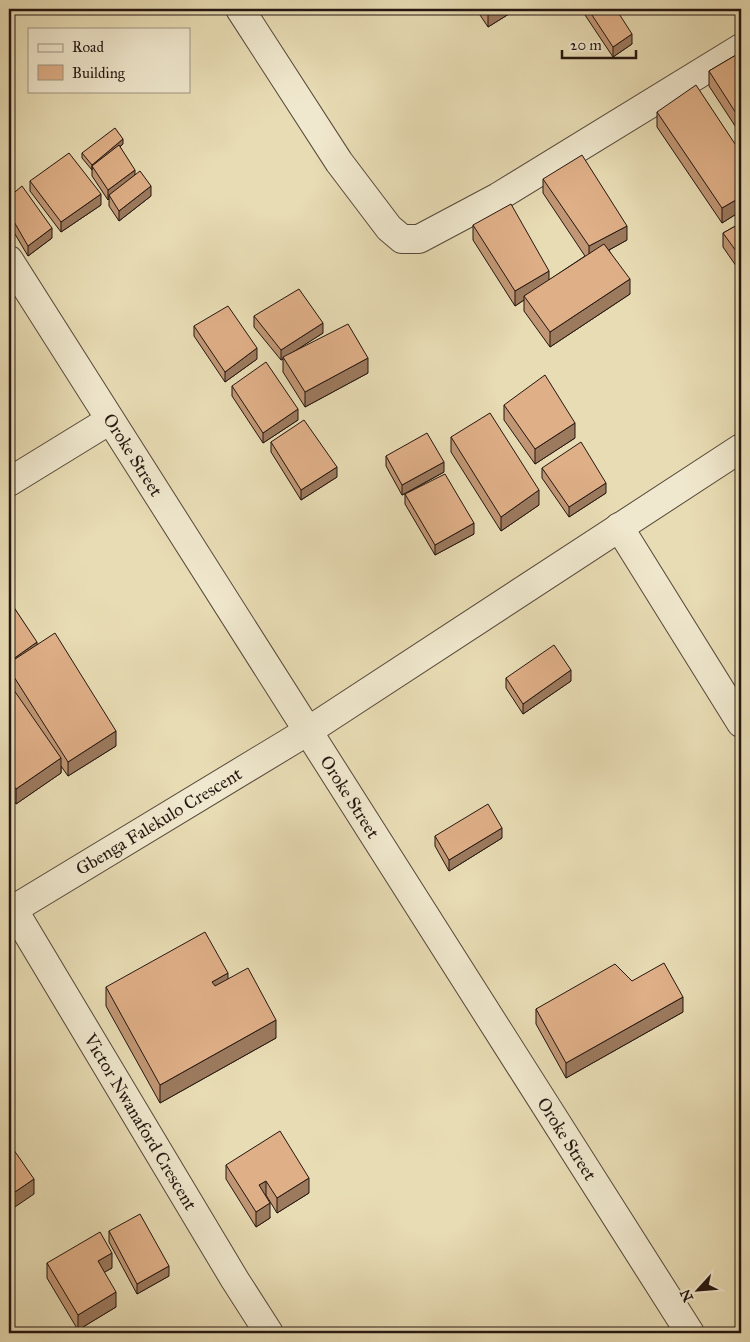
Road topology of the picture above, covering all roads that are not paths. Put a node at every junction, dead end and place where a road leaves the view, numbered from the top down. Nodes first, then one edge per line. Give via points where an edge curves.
1 (240, 9) edge
2 (741, 48) edge
3 (9, 260) edge
4 (110, 420) junction
5 (741, 448) edge
6 (9, 482) edge
7 (619, 527) junction
8 (741, 723) edge
9 (308, 731) junction
10 (11, 911) edge
11 (269, 1333) edge
12 (690, 1333) edge

1 - 2 street via 339,162 389,228 402,239 419,238 498,197
3 - 4 street, Oroke Street
4 - 6 street
4 - 9 street, Oroke Street
5 - 7 street, Gbenga Falekulo Crescent
7 - 8 street
7 - 9 street, Gbenga Falekulo Crescent
9 - 10 street, Gbenga Falekulo Crescent
9 - 12 street, Oroke Street
10 - 11 street, Victor Nwanaford Crescent

